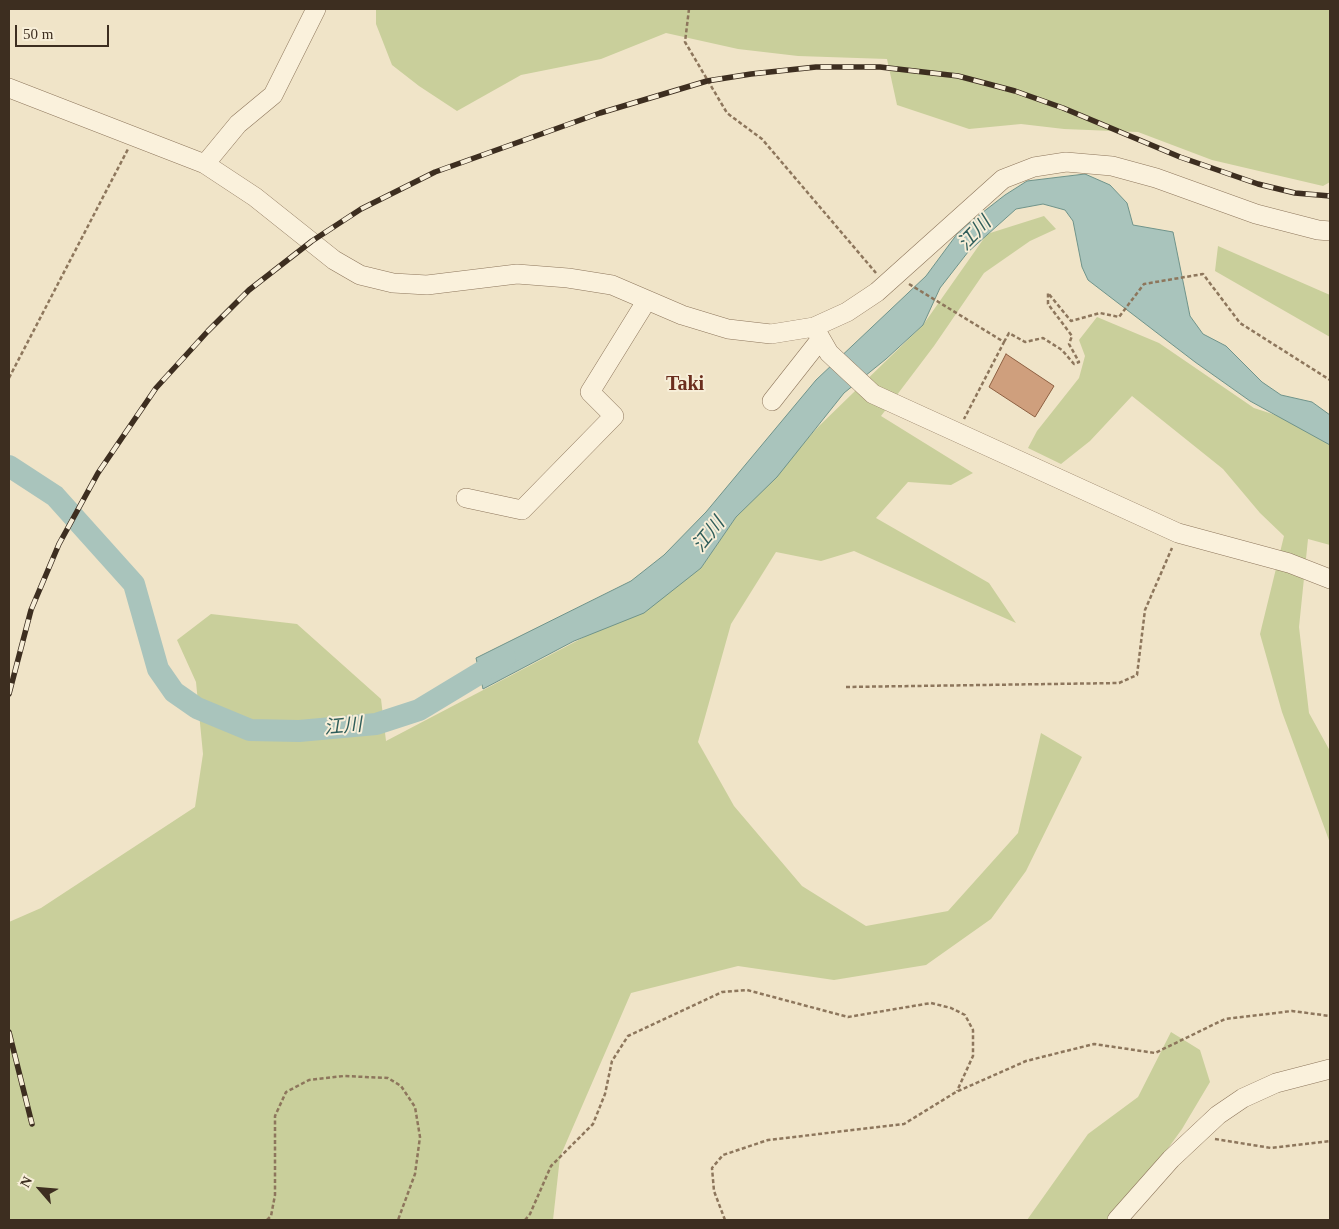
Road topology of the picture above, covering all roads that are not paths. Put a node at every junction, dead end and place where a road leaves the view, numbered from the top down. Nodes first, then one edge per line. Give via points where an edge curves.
1 (316, 9) edge
2 (9, 88) edge
3 (205, 164) junction
4 (1330, 231) edge
5 (647, 300) junction
6 (821, 340) junction
7 (772, 401) dead end
8 (466, 498) dead end
9 (1330, 579) edge
10 (1330, 1069) edge
11 (1117, 1220) edge

1 - 3 street via 273,95 238,124
2 - 3 street
3 - 5 street via 255,197 334,260 360,275 393,283 427,285 517,274 568,278 612,285
4 - 6 street via 1256,214 1156,178 1121,169 1066,162 1034,167 1003,179 885,285 847,312
5 - 6 street via 728,329
5 - 8 street via 590,392 614,416 522,510
6 - 7 street
6 - 9 street via 873,394 1178,533 1289,563
10 - 11 street via 1276,1083 1243,1098 1196,1133

